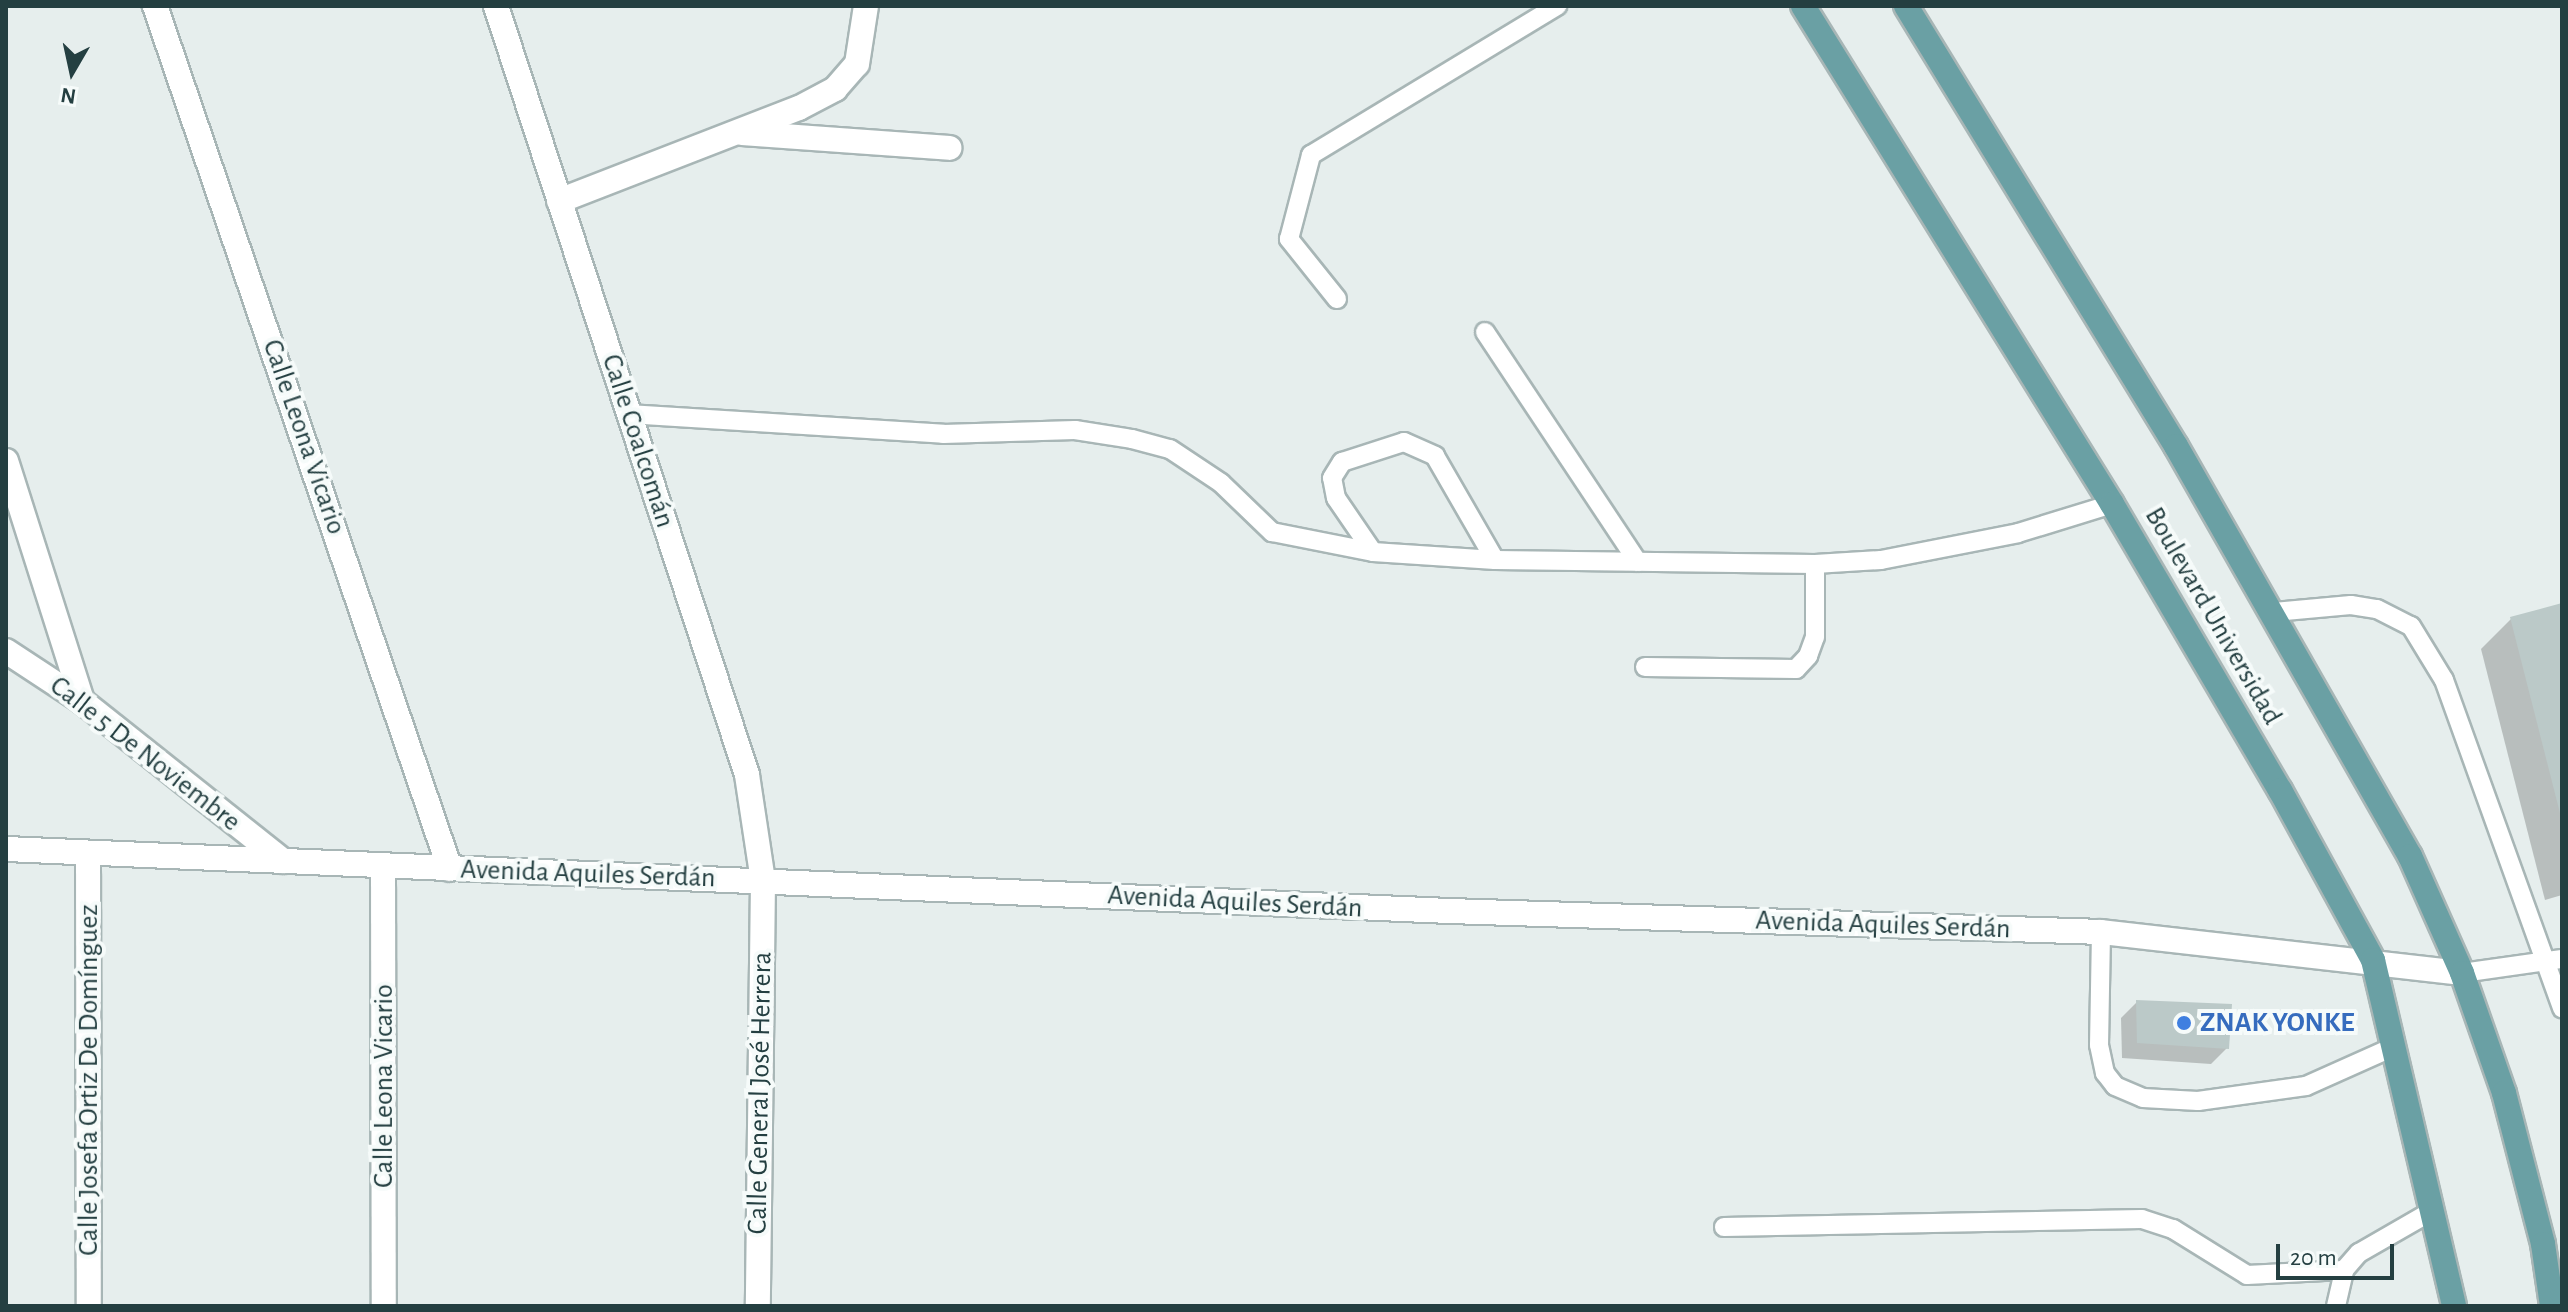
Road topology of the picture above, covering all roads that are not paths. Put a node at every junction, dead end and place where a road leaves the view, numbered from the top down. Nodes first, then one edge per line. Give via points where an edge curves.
1 (155, 6) edge
2 (496, 6) edge
3 (866, 6) edge
4 (1557, 6) edge
5 (1803, 6) edge
6 (1906, 6) edge
7 (736, 133) junction
8 (949, 148) dead end
9 (559, 201) junction
10 (1337, 299) dead end
11 (1485, 332) dead end
12 (628, 414) junction
13 (6, 461) edge
14 (2112, 504) junction
15 (1373, 552) junction
16 (1495, 560) junction
17 (1638, 562) junction
18 (1815, 564) junction
19 (2274, 612) junction
20 (6, 651) edge
21 (1645, 667) dead end
22 (82, 701) junction
23 (6, 849) edge
24 (88, 854) junction
25 (283, 861) junction
26 (383, 867) junction
27 (450, 869) junction
28 (763, 881) junction
29 (2101, 932) junction
30 (2373, 960) junction
31 (2556, 961) edge
32 (2462, 973) junction
33 (2562, 1008) edge
34 (2393, 1047) junction
35 (2432, 1211) junction
36 (1724, 1227) dead end
37 (2344, 1270) junction
38 (89, 1306) edge
39 (384, 1306) edge
40 (758, 1306) edge
41 (2336, 1306) edge
42 (2454, 1306) edge
43 (2552, 1306) edge

1 - 27 street, Calle Leona Vicario
2 - 9 street, Calle Coalcomán
3 - 7 street via 857,64 835,89
4 - 10 lane via 1311,155 1289,239
5 - 14 main road, Boulevard Universidad
6 - 19 main road, Boulevard Universidad
7 - 8 street
7 - 9 street
9 - 12 street, Calle Coalcomán
11 - 17 lane
12 - 15 lane via 943,434 1075,430 1132,439 1170,449 1221,483 1272,532
12 - 28 street, Calle Coalcomán via 747,775
13 - 22 street
14 - 18 lane via 2018,533 1881,560
14 - 30 main road, Boulevard Universidad
15 - 16 lane
15 - 16 lane via 1336,498 1332,478 1342,462 1404,442 1435,456
16 - 17 lane
17 - 18 lane
18 - 21 lane via 1815,637 1796,669
19 - 31 lane via 2351,605 2377,609 2411,626 2444,680
19 - 32 main road, Boulevard Universidad via 2410,856
20 - 22 street, Calle 5 De Noviembre
22 - 25 street, Calle 5 De Noviembre
23 - 24 street, Avenida Aquiles Serdán
24 - 25 street, Avenida Aquiles Serdán
24 - 38 street, Calle Josefa Ortiz De Domínguez
25 - 26 street, Avenida Aquiles Serdán
26 - 27 street, Avenida Aquiles Serdán
26 - 39 street, Calle Leona Vicario
27 - 28 street, Avenida Aquiles Serdán
28 - 29 street, Avenida Aquiles Serdán
28 - 40 street, Calle General José Herrera
29 - 30 street, Avenida Aquiles Serdán
29 - 34 lane via 2099,1045 2105,1073 2115,1086 2143,1098 2198,1101 2306,1086
30 - 32 street, Avenida Aquiles Serdán
30 - 34 main road, Boulevard Universidad
31 - 32 lane
31 - 33 lane
32 - 43 main road, Boulevard Universidad via 2504,1093 2543,1244
34 - 35 main road, Boulevard Universidad
35 - 37 lane via 2359,1253
35 - 42 main road, Boulevard Universidad
36 - 37 lane via 2142,1219 2173,1229 2247,1275
37 - 41 lane

